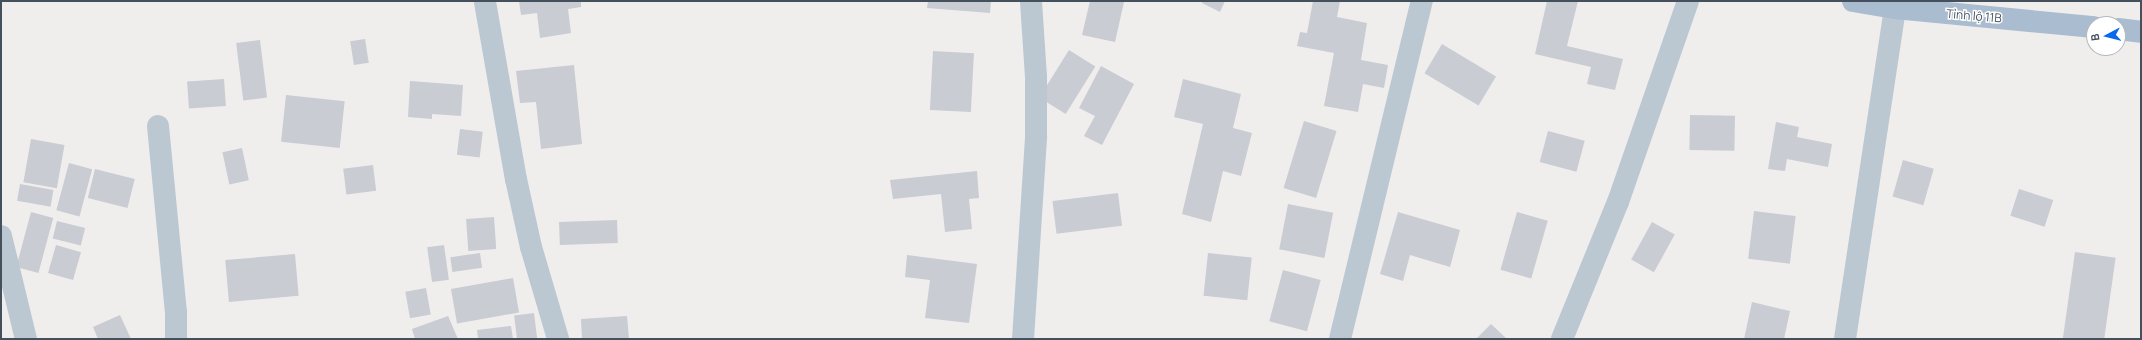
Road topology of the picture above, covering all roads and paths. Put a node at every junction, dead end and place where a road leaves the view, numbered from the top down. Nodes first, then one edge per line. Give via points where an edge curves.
1 (1031, 1) edge
2 (1422, 1) edge
3 (1688, 1) edge
4 (1854, 1) edge
5 (484, 2) dead end
6 (1895, 8) junction
7 (2086, 26) edge
8 (2126, 31) edge
9 (2141, 32) edge
10 (158, 126) dead end
11 (1, 236) edge
12 (26, 339) edge
13 (176, 339) edge
14 (558, 339) edge
15 (1023, 339) edge
16 (1340, 339) edge
17 (1562, 339) edge
18 (1845, 339) edge

1 - 15 street via 1036,77 1036,136
2 - 16 street
3 - 17 street via 1618,202
4 - 6 main road, Tỉnh lộ 11B
5 - 14 street via 516,179 531,247
6 - 7 main road, Tỉnh lộ 11B
6 - 18 street
8 - 9 main road
10 - 13 street via 176,312
11 - 12 street

